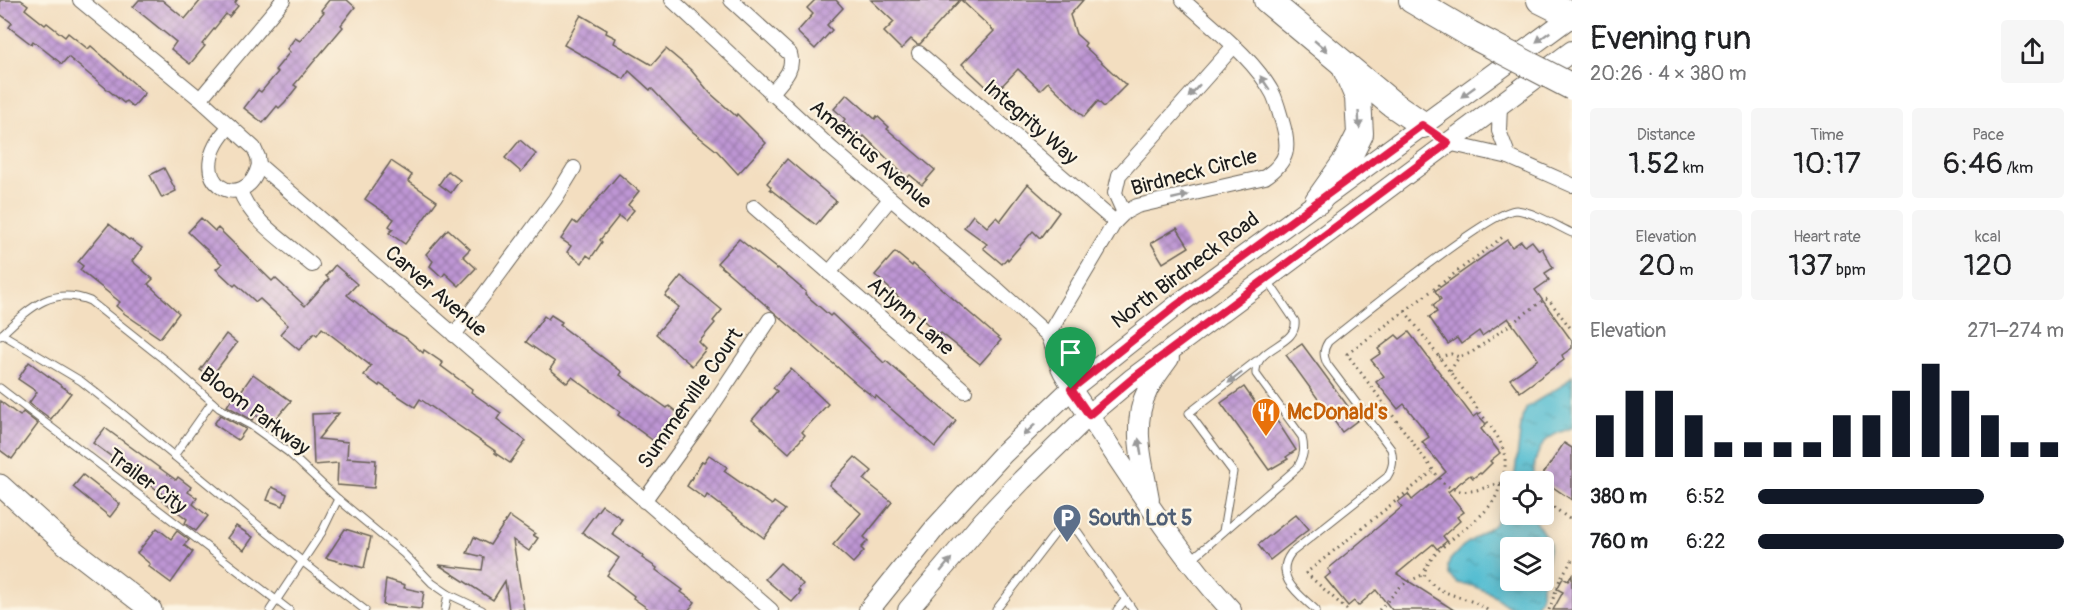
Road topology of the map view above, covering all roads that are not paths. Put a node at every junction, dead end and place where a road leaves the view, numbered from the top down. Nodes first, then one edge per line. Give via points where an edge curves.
1 (80, 0) edge
2 (283, 0) edge
3 (672, 0) edge
4 (731, 0) edge
5 (1183, 0) edge
6 (1267, 0) edge
7 (1412, 0) edge
8 (1540, 0) edge
9 (1572, 16) edge
10 (1233, 47) junction
11 (1572, 51) edge
12 (919, 53) dead end
13 (1344, 64) junction
14 (1572, 87) edge
15 (771, 94) junction
16 (200, 99) junction
17 (1500, 105) junction
18 (1422, 125) junction
19 (230, 126) junction
20 (1448, 143) junction
21 (1509, 157) junction
22 (259, 165) junction
23 (574, 168) dead end
24 (1572, 185) edge
25 (240, 190) junction
26 (890, 199) junction
27 (1318, 201) junction
28 (754, 207) dead end
29 (1119, 218) junction
30 (1572, 233) edge
31 (312, 266) dead end
32 (830, 273) junction
33 (1266, 279) junction
34 (770, 319) dead end
35 (1, 335) edge
36 (454, 335) junction
37 (1048, 335) junction
38 (1180, 343) junction
39 (1259, 359) junction
40 (0, 388) edge
41 (1071, 389) junction
42 (965, 391) dead end
43 (212, 402) junction
44 (1089, 415) junction
45 (174, 456) junction
46 (0, 485) edge
47 (338, 499) junction
48 (644, 501) junction
49 (1150, 505) junction
50 (1223, 531) junction
51 (1189, 561) junction
52 (303, 562) junction
53 (448, 594) junction
54 (275, 600) junction
55 (1125, 600) junction
56 (151, 610) edge
57 (270, 610) edge
58 (289, 610) edge
59 (365, 610) edge
60 (445, 610) edge
61 (482, 610) edge
62 (771, 610) edge
63 (869, 610) edge
64 (908, 610) edge
65 (996, 610) edge
66 (1117, 610) edge
67 (1133, 610) edge
68 (1230, 610) edge
69 (1316, 610) edge

1 - 16 street, Carver Avenue
2 - 16 street
3 - 15 street, Americus Avenue
4 - 15 street via 790,54 790,71
5 - 10 street, Birdneck Circle
6 -> 13 highway
7 - 14 highway, bridge
8 - 9 highway
9 -> 18 main road, North Birdneck Road
10 -> 29 street, Birdneck Circle via 1119,175 1115,193
29 -> 10 street, Birdneck Circle via 1137,207 1266,177 1276,170 1284,158 1287,139 1274,95
11 - 17 main road
12 - 29 street, Integrity Way
13 - 18 highway
13 -> 27 highway via 1358,97 1360,134
15 - 26 street, Americus Avenue
16 - 19 street, Carver Avenue
17 - 20 main road
17 - 21 street via 1499,131
18 - 20 main road
18 - 27 main road, North Birdneck Road
19 - 22 street, Carver Avenue via 254,148
19 - 25 street via 213,148 210,174 223,188
20 - 21 street
20 - 33 main road
21 - 24 street
22 - 25 street via 250,184
22 - 36 street, Carver Avenue
23 - 36 street
25 - 31 street via 253,214
26 - 32 street
26 - 37 street, Americus Avenue
27 - 41 main road, North Birdneck Road
28 - 32 street, Arlynn Lane
29 - 37 street, Birdneck Circle
30 - 69 lane via 1524,212 1507,212 1442,254 1328,342 1323,356 1327,364 1391,449 1394,459 1387,477 1287,559 1284,570 1289,585
32 - 42 street, Arlynn Lane
33 - 38 main road
33 - 39 lane via 1296,327 1293,334
34 - 48 street, Summerville Court
35 - 43 lane, Bloom Parkway via 43,300 77,296 90,301
35 - 45 lane via 81,381
36 - 48 street, Carver Avenue
37 - 41 street via 1061,375
38 - 44 main road
49 -> 38 main road via 1138,422 1149,387
39 -> 50 lane via 1189,413 1233,472
39 - 50 lane via 1256,374 1302,437 1303,459
40 - 54 lane, Trailer City
41 - 44 main road
41 -> 63 main road, North Birdneck Road via 950,511
43 - 45 lane
43 - 47 lane, Bloom Parkway via 288,452
44 - 49 main road
64 -> 44 main road via 983,521
45 - 52 lane
46 - 56 main road via 64,543
47 - 52 lane
47 - 53 lane, Bloom Parkway
48 - 62 street, Carver Avenue
49 - 51 main road
50 - 51 lane
51 - 68 main road
52 - 54 lane
52 - 59 lane
53 - 60 lane
53 - 61 lane, Bloom Parkway
54 - 57 lane
54 - 58 lane, Trailer City
55 - 65 lane via 1078,532 1067,525 1057,531
55 - 66 lane
55 - 67 lane

